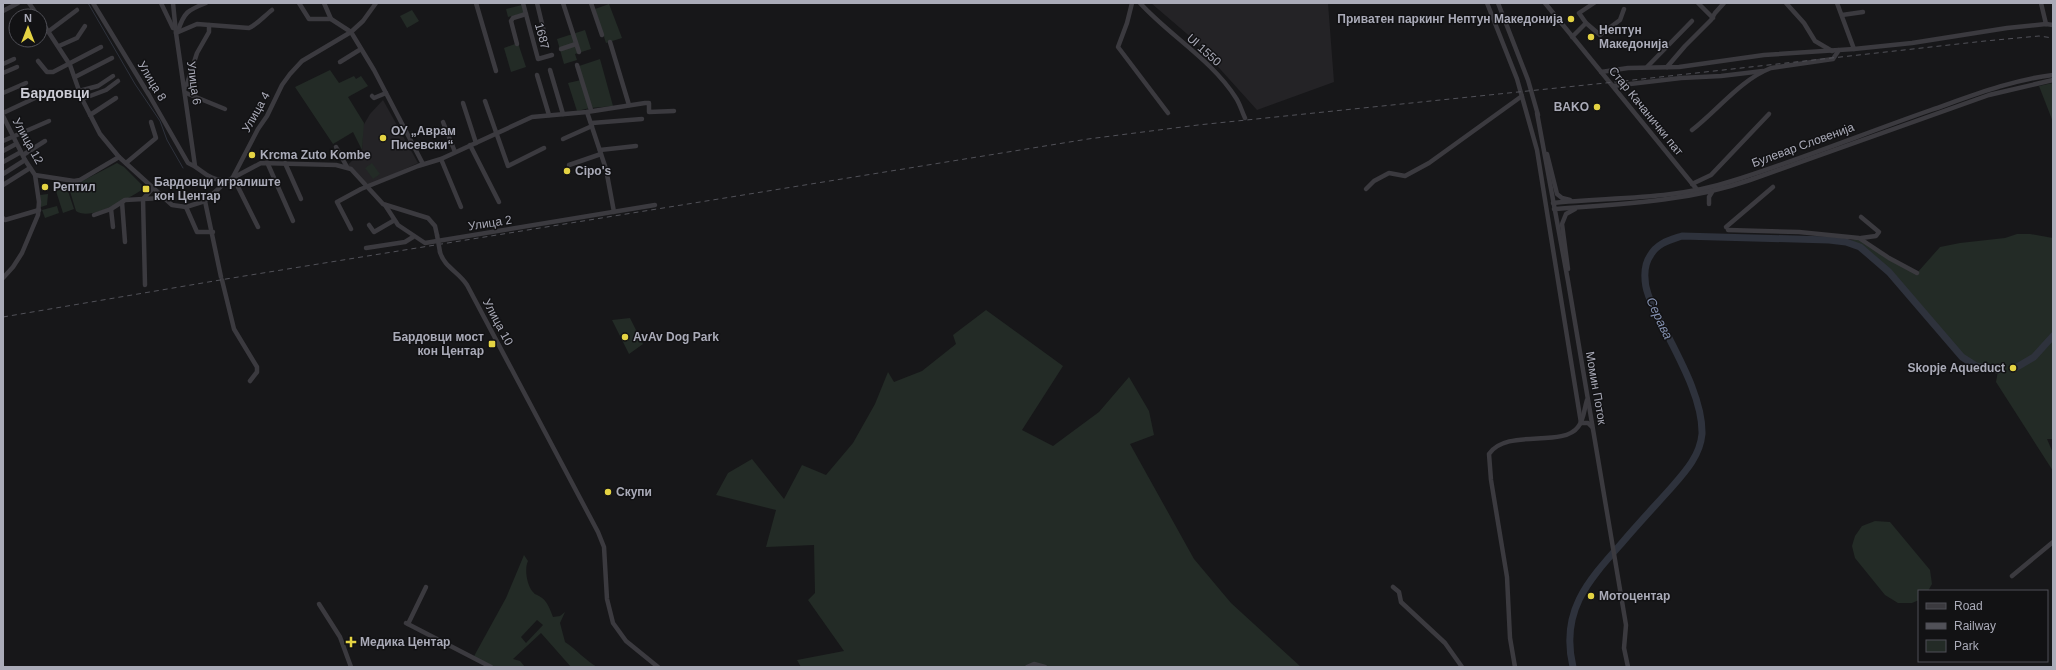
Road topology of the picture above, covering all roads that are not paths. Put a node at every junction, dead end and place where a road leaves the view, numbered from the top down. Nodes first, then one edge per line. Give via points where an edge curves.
1 (18, 3) edge
2 (92, 3) edge
3 (161, 3) edge
4 (173, 3) edge
5 (206, 3) edge
6 (299, 3) edge
7 (324, 3) edge
8 (376, 3) edge
9 (476, 3) edge
10 (523, 3) edge
11 (537, 3) edge
12 (563, 3) edge
13 (591, 3) edge
14 (1132, 3) edge
15 (1140, 3) edge
16 (1487, 3) edge
17 (1498, 3) edge
18 (1544, 3) edge
19 (1594, 3) edge
20 (1698, 3) edge
21 (1724, 3) edge
22 (1786, 3) edge
23 (1837, 3) edge
24 (2041, 3) edge
25 (10, 5) edge
26 (1624, 9) dead end
27 (77, 10) dead end
28 (272, 10) dead end
29 (3, 11) edge
30 (1863, 12) dead end
31 (526, 14) junction
32 (1842, 15) junction
33 (1712, 18) junction
34 (331, 19) junction
35 (1692, 21) dead end
36 (1586, 23) junction
37 (2046, 24) junction
38 (209, 25) junction
39 (2053, 25) edge
40 (85, 26) dead end
41 (49, 31) joint
42 (177, 32) junction
43 (351, 32) junction
44 (602, 35) dead end
45 (545, 36) dead end
46 (1572, 37) junction
47 (610, 42) dead end
48 (517, 44) dead end
49 (576, 44) junction
50 (59, 46) junction
51 (100, 47) dead end
52 (361, 49) junction
53 (561, 49) dead end
54 (1854, 49) junction
55 (1839, 50) junction
56 (1832, 51) junction
57 (579, 52) dead end
58 (552, 55) dead end
59 (112, 58) dead end
60 (14, 59) dead end
61 (38, 61) dead end
62 (340, 62) dead end
63 (3, 64) edge
64 (70, 65) junction
65 (577, 65) dead end
66 (17, 67) dead end
67 (1647, 67) junction
68 (1667, 67) junction
69 (550, 70) dead end
70 (496, 71) dead end
71 (1763, 71) junction
72 (1601, 72) junction
73 (3, 73) edge
74 (2053, 74) edge
75 (537, 75) dead end
76 (113, 76) dead end
77 (74, 77) junction
78 (2053, 80) edge
79 (118, 81) dead end
80 (26, 83) dead end
81 (1614, 86) junction
82 (79, 91) junction
83 (185, 91) junction
84 (3, 93) edge
85 (386, 93) junction
86 (372, 96) dead end
87 (1522, 96) junction
88 (35, 98) dead end
89 (116, 98) dead end
90 (82, 99) junction
91 (484, 101) dead end
92 (463, 103) dead end
93 (629, 105) junction
94 (225, 109) dead end
95 (589, 111) junction
96 (674, 111) dead end
97 (1537, 112) junction
98 (1168, 113) dead end
99 (563, 114) junction
100 (1769, 114) dead end
101 (3, 115) edge
102 (90, 115) junction
103 (548, 115) junction
104 (1245, 118) dead end
105 (642, 119) dead end
106 (49, 121) dead end
107 (4, 122) edge
108 (151, 122) dead end
109 (443, 122) dead end
110 (592, 125) junction
111 (8, 129) junction
112 (1692, 130) dead end
113 (3, 131) edge
114 (495, 134) junction
115 (12, 136) junction
116 (563, 139) dead end
117 (3, 141) edge
118 (45, 141) dead end
119 (16, 144) junction
120 (473, 144) junction
121 (636, 146) dead end
122 (336, 147) dead end
123 (544, 148) dead end
124 (3, 151) edge
125 (455, 152) junction
126 (601, 152) junction
127 (22, 153) junction
128 (119, 157) junction
129 (441, 159) junction
130 (25, 160) junction
131 (3, 162) edge
132 (267, 162) junction
133 (126, 163) junction
134 (285, 163) junction
135 (423, 164) junction
136 (569, 165) dead end
137 (195, 166) junction
138 (347, 167) junction
139 (30, 168) junction
140 (3, 174) edge
141 (35, 175) junction
142 (233, 178) junction
143 (1689, 179) junction
144 (227, 181) junction
145 (1692, 184) junction
146 (3, 185) edge
147 (368, 187) junction
148 (1773, 187) dead end
149 (153, 188) junction
150 (1366, 189) dead end
151 (1698, 190) junction
152 (1712, 192) junction
153 (1685, 193) junction
154 (1701, 195) junction
155 (162, 198) junction
156 (143, 199) junction
157 (301, 199) dead end
158 (1582, 200) junction
159 (205, 201) junction
160 (1654, 201) junction
161 (122, 202) junction
162 (499, 202) dead end
163 (1553, 203) junction
164 (1708, 204) dead end
165 (385, 205) junction
166 (656, 205) dead end
167 (186, 207) junction
168 (461, 207) dead end
169 (111, 209) junction
170 (1554, 209) junction
171 (39, 210) junction
172 (614, 212) junction
173 (94, 215) dead end
174 (1861, 217) dead end
175 (3, 218) edge
176 (293, 221) dead end
177 (393, 221) junction
178 (369, 224) dead end
179 (113, 227) dead end
180 (258, 227) dead end
181 (351, 229) dead end
182 (213, 232) junction
183 (413, 237) junction
184 (1859, 238) junction
185 (125, 242) dead end
186 (366, 248) dead end
187 (1917, 273) dead end
188 (4, 276) edge
189 (1568, 280) junction
190 (146, 286) dead end
191 (250, 381) dead end
192 (1587, 397) junction
193 (1581, 423) junction
194 (1592, 427) junction
195 (2053, 542) edge
196 (2012, 576) dead end
197 (426, 587) dead end
198 (1393, 587) dead end
199 (319, 604) dead end
200 (352, 667) edge
201 (491, 667) edge
202 (658, 667) edge
203 (1027, 667) edge
204 (1046, 667) edge
205 (1462, 667) edge
206 (1515, 667) edge
207 (1628, 667) edge

1 - 25 street
2 - 137 street, Улица 8 via 188,163
3 - 42 street
4 - 42 street, Улица 6
5 - 42 street via 189,10
6 - 34 street via 309,19
7 - 34 street
8 - 43 street, Улица 4
9 - 70 street
10 - 31 street, 1687
11 - 45 street, 1687
12 - 49 street
13 - 44 street
14 - 98 street via 1128,23 1118,47
15 - 104 street, Ul 1550 via 1222,80 1237,99
16 - 87 street via 1508,52
17 - 97 street via 1528,80
18 - 46 street, Стар Качанички пат
19 - 36 street via 1579,14
20 - 33 street
21 - 33 street
22 - 56 street via 1804,23 1815,41
23 - 32 street
24 - 37 street
25 - 29 street
26 - 36 street via 1620,20 1603,34 1600,35
27 - 41 street
28 - 38 street via 249,28
30 - 32 street
31 - 48 street via 511,20
31 - 58 street, 1687 via 538,59
32 - 54 street
33 - 68 street
34 - 43 street
35 - 67 street
36 - 46 street
37 - 39 street
37 - 54 street
38 - 42 street via 197,24
38 - 83 street via 209,32 197,53
40 - 50 street via 77,38
41 - 50 street
42 - 83 street, Улица 6
43 - 52 street
43 - 142 street, Улица 4 via 302,61 290,74
46 - 72 street, Стар Качанички пат
47 - 93 street
49 - 53 street
49 - 57 street
50 - 64 street
51 - 64 street
52 - 62 street
52 - 85 street
54 - 55 street
55 - 56 street
55 - 71 street via 1833,59
56 - 68 street
59 - 77 street
60 - 63 street
61 - 64 street via 47,72
64 - 77 street
65 - 95 street
66 - 73 street
67 - 68 street
67 - 72 street
69 - 99 street
71 - 81 street
71 - 112 street via 1729,96
72 - 81 street, Стар Качанички пат
74 - 151 street, Булевар Словенија via 1986,91 1751,175
75 - 103 street
76 - 82 street via 98,86
77 - 82 street
78 - 152 street, Булевар Словенија via 1989,95
79 - 90 street via 106,90
80 - 84 street
81 - 143 street, Стар Качанички пат
82 - 90 street
83 - 94 street
83 - 137 street, Улица 6
85 - 86 street via 374,98
85 - 135 street
87 - 150 street via 1428,163 1405,176 1389,173
87 - 193 street via 1537,150
88 - 101 street
89 - 102 street
90 - 102 street
91 - 114 street
92 - 120 street, Улица 2
93 - 95 street
93 - 96 street via 649,103 649,112
95 - 99 street
95 - 110 street
97 - 158 street via 1557,194 1566,199
97 - 163 street, Момин Поток
99 - 103 street
100 - 145 street via 1711,175
101 - 107 street, Улица 12
102 - 128 street via 100,134
103 - 114 street via 532,117
105 - 110 street
106 - 115 street
107 - 111 street, Улица 12
108 - 133 street via 156,138
109 - 125 street
110 - 116 street
110 - 126 street
111 - 113 street
111 - 115 street, Улица 12
114 - 120 street
114 - 123 street via 508,166
115 - 117 street
115 - 119 street, Улица 12
118 - 127 street
119 - 124 street
119 - 127 street, Улица 12
120 - 125 street
120 - 162 street, Улица 2
121 - 126 street
122 - 138 street, Улица 10
125 - 129 street
126 - 136 street
126 - 172 street
127 - 130 street, Улица 12
127 - 131 street
128 - 133 street
128 - 141 street via 80,180
129 - 135 street
129 - 168 street, Улица 2
130 - 139 street, Улица 12
130 - 140 street
132 - 134 street
132 - 142 street
132 - 176 street
133 - 149 street
134 - 138 street
134 - 157 street
135 - 147 street
137 - 144 street via 207,177
138 - 147 street, Улица 10
139 - 141 street, Улица 12
139 - 146 street
141 - 171 street
142 - 144 street
142 - 180 street
143 - 145 street, Стар Качанички пат
143 - 153 street via 1689,187
144 - 159 street
145 - 151 street, Стар Качанички пат
147 - 165 street, Улица 10
147 - 181 street via 337,202
148 - 184 street via 1727,228
149 - 155 street
149 - 156 street
151 - 153 street, Булевар Словенија
151 - 154 street, Стар Качанички пат
152 - 154 street, Булевар Словенија
152 - 164 street via 1708,197
153 - 158 street, Булевар Словенија
154 - 160 street, Булевар Словенија
155 - 156 street
155 - 167 street via 172,205
156 - 161 street
156 - 190 street
158 - 163 street, Булевар Словенија
159 - 167 street
159 - 182 street
160 - 170 street, Булевар Словенија
160 - 189 street via 1576,209 1566,214 1562,224 1568,260
161 - 169 street
161 - 185 street
163 - 170 street, Момин Поток
165 - 177 street, Улица 2
165 - 202 street, Улица 10, bridge via 428,218 435,226 440,252 446,265 464,280 593,521 604,547 608,604 613,623 626,641
166 - 172 street, Улица 2
167 - 182 street via 198,232
169 - 173 street
169 - 179 street
170 - 189 street, Момин Поток
171 - 175 street via 5,220
171 - 188 street via 22,254
172 - 183 street, Улица 2 via 425,243
174 - 184 street via 1879,232 1874,236
177 - 178 street via 374,232
177 - 183 street, Улица 2
182 - 191 street via 221,279 234,329 257,368
183 - 186 street via 405,242
184 - 187 street
189 - 192 street, Момин Поток
192 - 193 street
192 - 194 street, Момин Поток
193 - 194 street via 1588,423
193 - 206 street via 1566,435 1509,442 1494,448 1489,454 1507,577 1510,638
194 - 207 street, Момин Поток via 1626,625 1624,648
195 - 196 street
197 - 201 street via 407,624
198 - 205 street via 1399,592 1401,602 1445,644
199 - 200 street via 340,637
203 - 204 street via 1034,664

